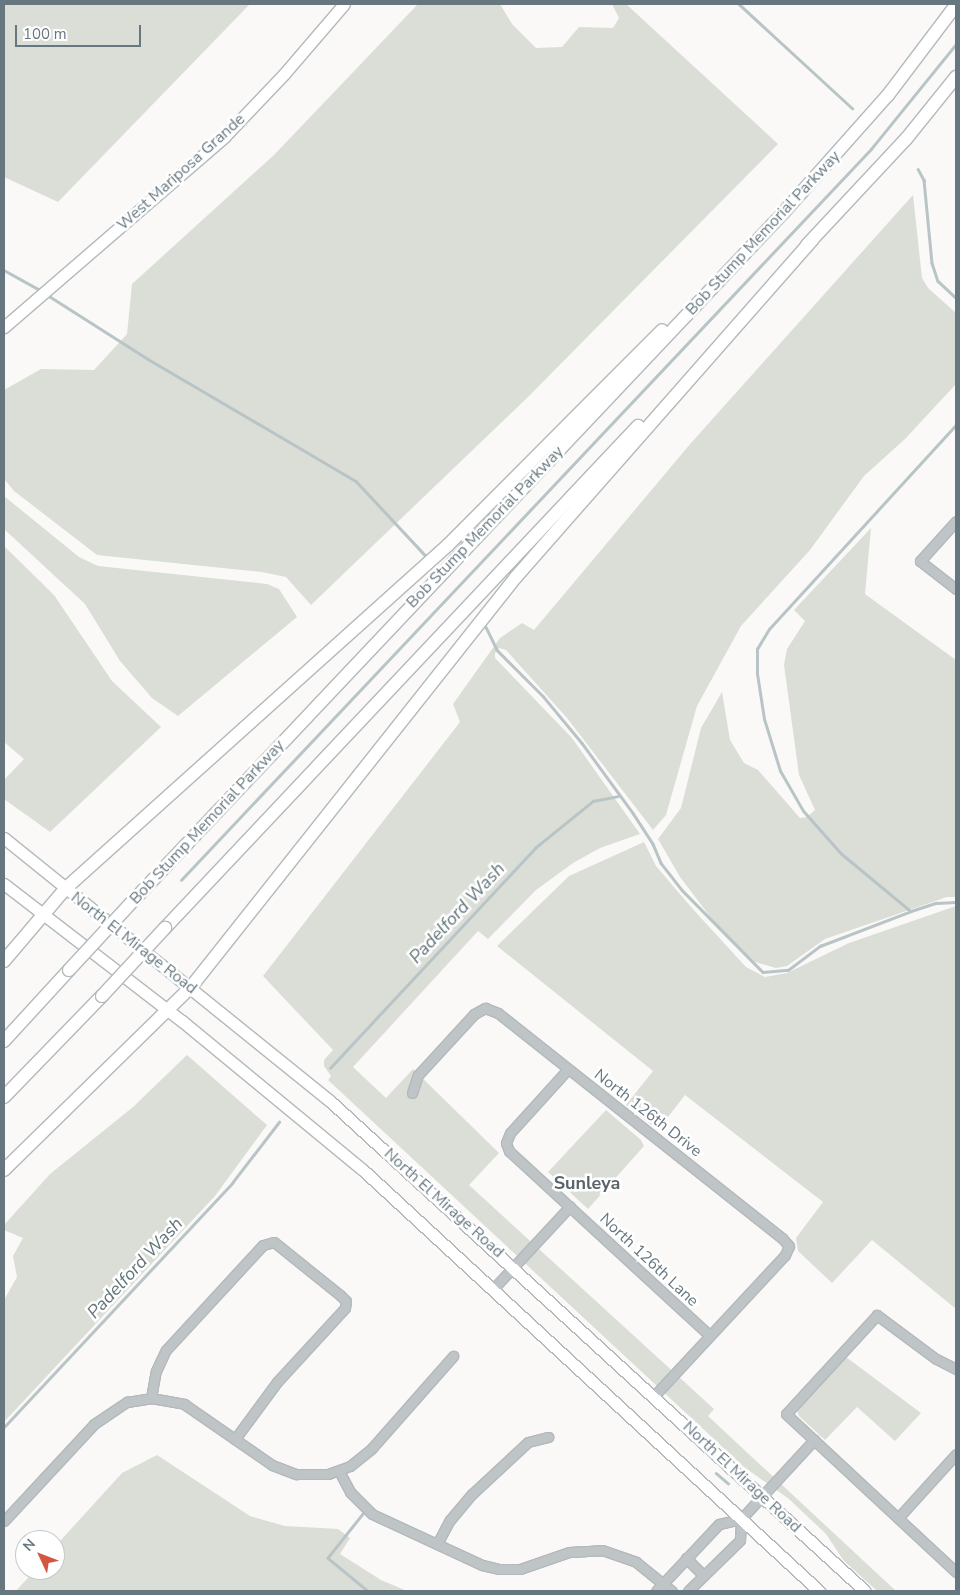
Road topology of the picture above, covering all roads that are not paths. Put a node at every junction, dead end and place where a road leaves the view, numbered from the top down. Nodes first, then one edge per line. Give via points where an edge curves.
1 (344, 4) edge
2 (956, 5) edge
3 (956, 77) edge
4 (784, 212) junction
5 (812, 240) junction
6 (4, 327) edge
7 (956, 521) edge
8 (956, 589) edge
9 (4, 838) edge
10 (4, 884) edge
11 (66, 888) junction
12 (42, 913) junction
13 (4, 961) edge
14 (191, 987) junction
15 (169, 1011) junction
16 (4, 1041) edge
17 (568, 1069) junction
18 (412, 1093) dead end
19 (4, 1097) edge
20 (4, 1170) edge
21 (570, 1206) junction
22 (514, 1267) junction
23 (493, 1289) junction
24 (709, 1335) junction
25 (453, 1356) dead end
26 (956, 1369) edge
27 (654, 1396) junction
28 (151, 1398) junction
29 (548, 1437) dead end
30 (235, 1439) junction
31 (814, 1440) junction
32 (956, 1454) edge
33 (340, 1471) junction
34 (763, 1496) junction
35 (898, 1518) junction
36 (742, 1520) junction
37 (4, 1521) edge
38 (437, 1544) junction
39 (686, 1558) junction
40 (956, 1572) edge
41 (704, 1576) junction
42 (663, 1583) junction
43 (656, 1591) edge
44 (672, 1591) edge
45 (688, 1591) edge
46 (819, 1591) edge
47 (865, 1591) edge

1 - 6 main road, West Mariposa Grande via 284,74 224,136
2 - 4 highway, Bob Stump Memorial Parkway via 874,112
3 - 5 highway via 888,160
4 - 11 highway via 634,356 448,545
4 - 16 highway, Bob Stump Memorial Parkway, bridge
5 - 14 highway via 490,609
5 - 19 highway, bridge
7 - 8 street via 920,561
9 - 11 main road, North El Mirage Road
10 - 12 main road, North El Mirage Road
11 - 12 highway
11 - 14 main road, North El Mirage Road
12 - 13 highway
12 - 15 main road, North El Mirage Road
14 - 15 highway
14 - 22 main road, North El Mirage Road via 330,1100
15 - 20 highway
15 - 23 main road, North El Mirage Road via 297,1113
17 - 18 street, North 126th Drive via 498,1013 485,1008 474,1014 418,1075
17 - 21 street, North 126th Lane via 510,1133 506,1143 509,1151
17 - 24 street, North 126th Drive via 776,1232 789,1246 785,1255
21 - 22 street
21 - 24 street, North 126th Lane
22 - 23 street
22 - 27 main road, North El Mirage Road
23 - 36 main road, North El Mirage Road
24 - 27 street
25 - 33 street via 372,1448
26 - 31 street via 936,1359 877,1316 786,1414
27 - 34 main road, North El Mirage Road
28 - 30 street via 191,1407
28 - 30 street via 156,1371 166,1350 269,1241 346,1302 345,1308 277,1382
28 - 37 street via 127,1402 102,1417
29 - 38 street via 528,1442 472,1494 450,1520
30 - 33 street via 266,1462 284,1470 307,1475
31 - 34 street
31 - 35 street
32 - 35 street
33 - 38 street via 350,1492 372,1514
34 - 36 street
34 - 47 main road, North El Mirage Road
35 - 40 street
36 - 39 street via 720,1524
36 - 41 street via 740,1540
36 - 46 main road, North El Mirage Road
38 - 42 street via 500,1570 530,1567 578,1550 610,1551 636,1562
39 - 41 street
39 - 42 street
41 - 45 street
42 - 43 street
42 - 44 street

